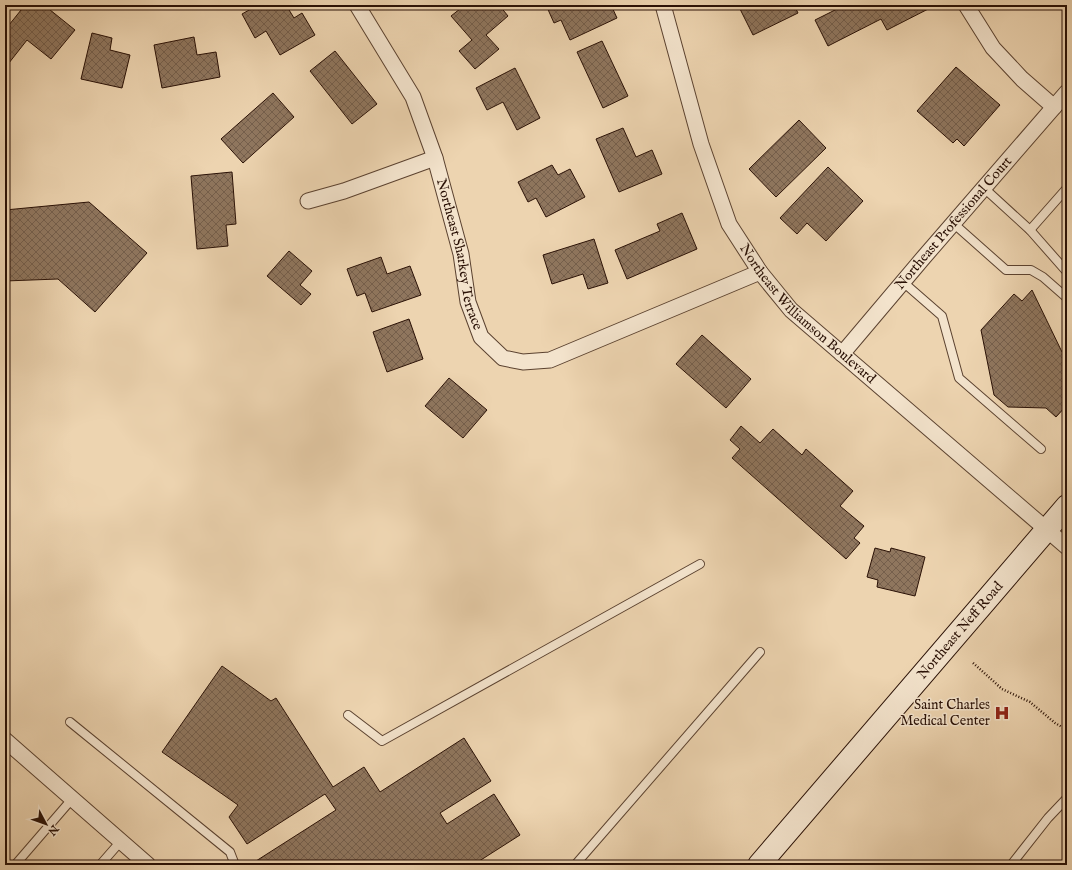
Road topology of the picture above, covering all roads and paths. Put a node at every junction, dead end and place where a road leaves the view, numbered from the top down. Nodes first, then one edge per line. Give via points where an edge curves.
1 (357, 5) edge
2 (663, 5) edge
3 (966, 5) edge
4 (1067, 92) edge
5 (1054, 107) junction
6 (435, 158) junction
7 (984, 188) junction
8 (1067, 188) edge
9 (308, 201) dead end
10 (953, 223) junction
11 (1030, 230) junction
12 (760, 272) junction
13 (1067, 272) edge
14 (903, 282) junction
15 (1067, 298) edge
16 (842, 354) junction
17 (1041, 449) dead end
18 (1067, 506) edge
19 (1047, 529) junction
20 (1067, 547) edge
21 (700, 564) dead end
22 (760, 652) dead end
23 (973, 663) dead end
24 (348, 715) dead end
25 (70, 722) dead end
26 (1067, 730) edge
27 (5, 740) edge
28 (1067, 798) edge
29 (72, 799) junction
30 (121, 841) junction
31 (15, 865) edge
32 (100, 865) edge
33 (148, 865) edge
34 (235, 865) edge
35 (575, 865) edge
36 (759, 865) edge
37 (1011, 865) edge

1 - 6 street, Northeast Sharkey Terrace via 414,97
2 - 12 street, Northeast Williamson Boulevard via 701,144 729,224
3 - 5 street via 993,48 1022,79
4 - 5 street, Northeast Professional Court
5 - 7 street, Northeast Professional Court
6 - 9 street via 344,191
6 - 12 street, Northeast Sharkey Terrace via 461,254 468,302 481,337 503,358 523,362 550,360
7 - 10 street, Northeast Professional Court
7 - 11 lane
8 - 11 lane
10 - 14 street, Northeast Professional Court
10 - 15 lane via 1006,270 1031,270
11 - 13 lane
12 - 16 street, Northeast Williamson Boulevard via 791,310
14 - 16 street, Northeast Professional Court
14 - 17 lane via 942,316 959,378
16 - 19 street, Northeast Williamson Boulevard
18 - 19 main road, Northeast Neff Road
19 - 20 street, Northeast Williamson Boulevard
19 - 36 main road, Northeast Neff Road
21 - 24 lane via 382,741
22 - 35 lane
23 - 26 path via 1002,688 1030,702
25 - 34 lane via 230,852
27 - 29 street
28 - 37 lane
29 - 30 street
29 - 31 lane
30 - 32 lane
30 - 33 street

